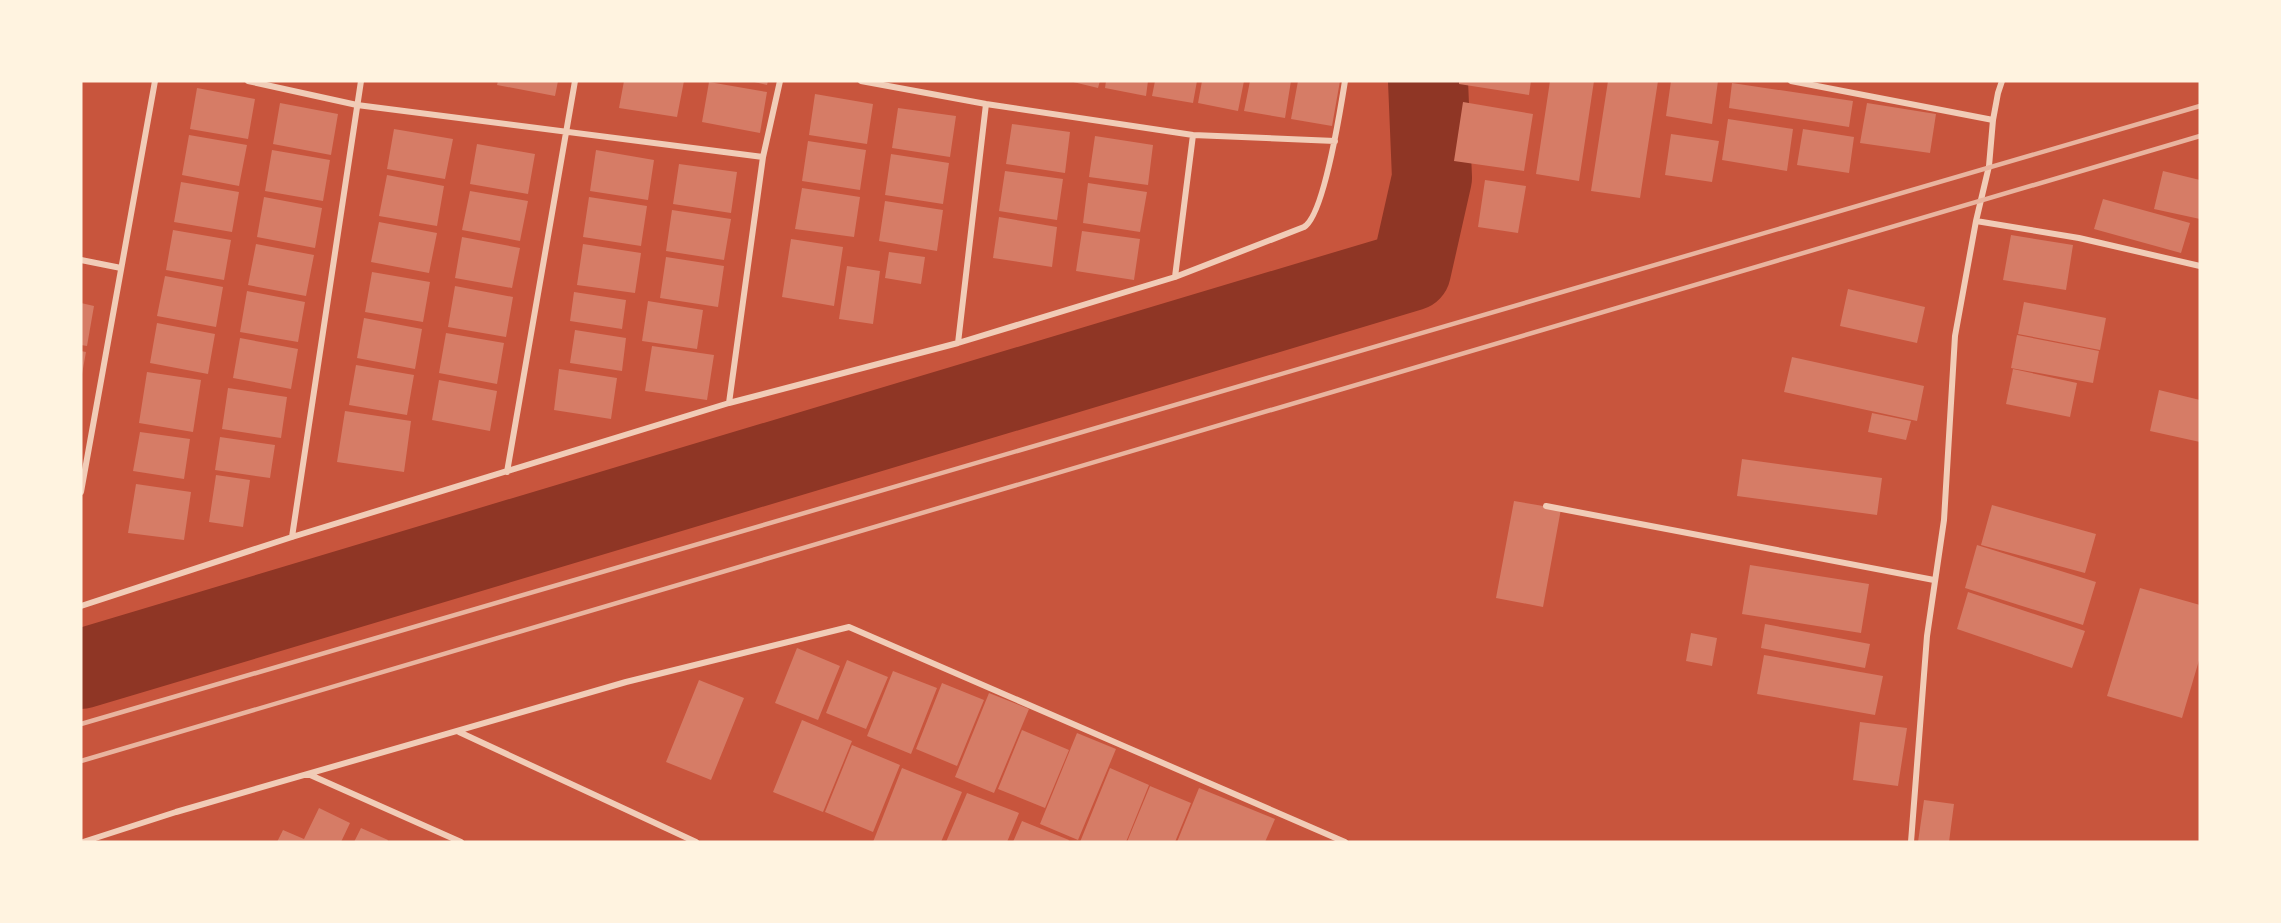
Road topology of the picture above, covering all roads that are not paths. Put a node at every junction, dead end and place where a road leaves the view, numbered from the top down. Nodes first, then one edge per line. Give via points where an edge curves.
1 (155, 81) edge
2 (248, 81) edge
3 (361, 81) edge
4 (575, 81) edge
5 (780, 81) edge
6 (861, 81) edge
7 (1345, 81) edge
8 (1791, 81) edge
9 (2002, 81) edge
10 (986, 104) junction
11 (357, 105) junction
12 (1993, 120) junction
13 (565, 133) junction
14 (1193, 135) junction
15 (1335, 141) junction
16 (763, 157) junction
17 (1976, 221) junction
18 (81, 260) edge
19 (2200, 266) edge
20 (121, 268) junction
21 (1175, 277) junction
22 (958, 343) junction
23 (729, 403) junction
24 (507, 472) junction
25 (81, 492) edge
26 (1546, 506) dead end
27 (292, 537) junction
28 (1934, 580) junction
29 (81, 606) edge
30 (458, 731) junction
31 (307, 774) junction
32 (83, 842) edge
33 (461, 842) edge
34 (696, 842) edge
35 (1345, 842) edge
36 (1911, 842) edge

1 - 20 street
2 - 11 street
3 - 11 street
4 - 13 street
5 - 16 street
6 - 10 street
7 - 15 street
8 - 12 street
9 - 12 street
10 - 14 street
10 - 22 street
11 - 13 street
11 - 27 street
12 - 17 street via 1989,166
13 - 16 street
13 - 24 street
14 - 15 street
14 - 21 street
15 - 21 street via 1309,224
16 - 23 street
17 - 19 street via 2079,238
17 - 28 street via 1955,336 1944,520
18 - 20 street
20 - 25 street
21 - 22 street
22 - 23 street
23 - 24 street
24 - 27 street
26 - 28 street
27 - 29 street
28 - 36 street via 1920,699
30 - 31 street
30 - 34 street
30 - 35 street via 626,682 849,627
31 - 32 street
31 - 33 street

